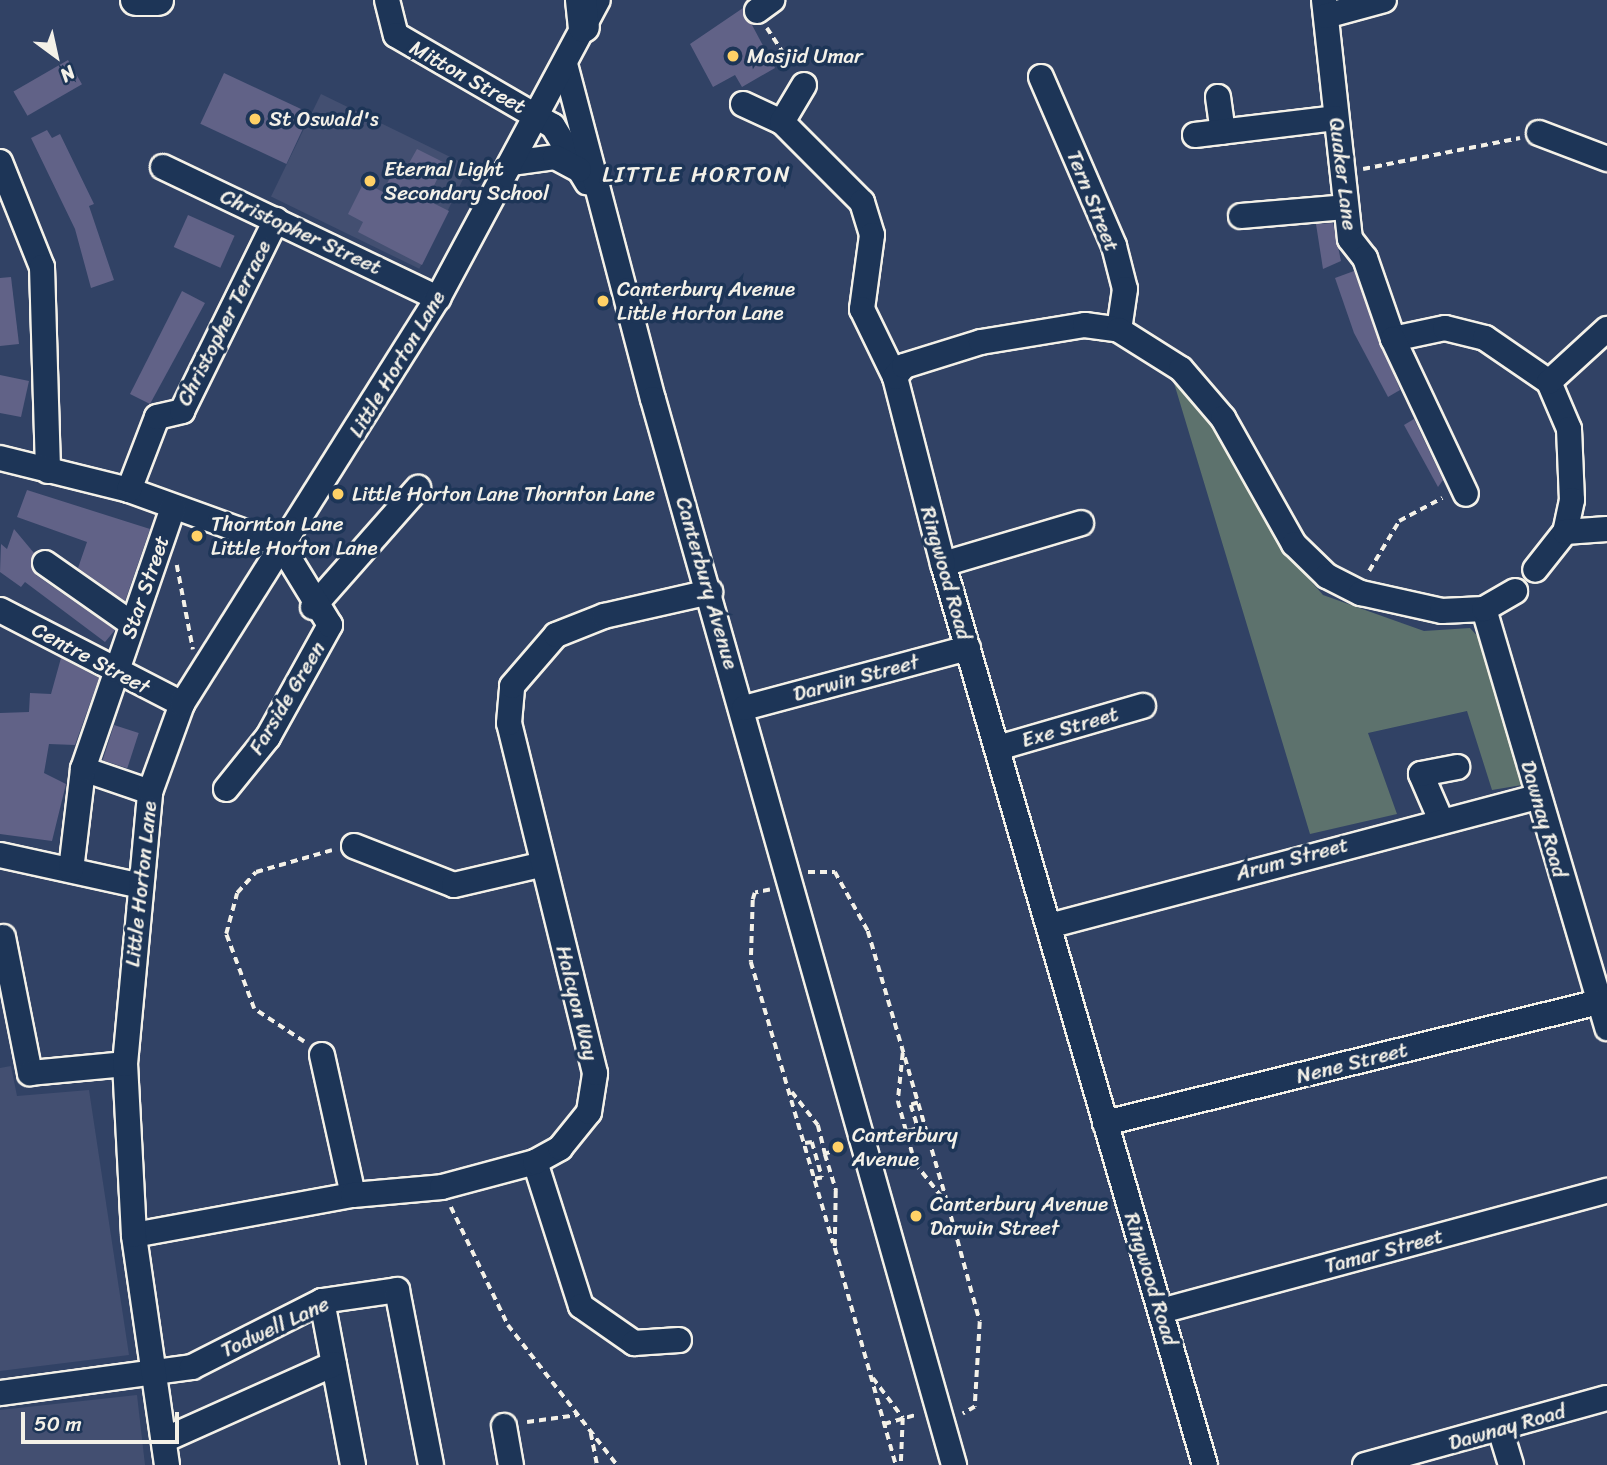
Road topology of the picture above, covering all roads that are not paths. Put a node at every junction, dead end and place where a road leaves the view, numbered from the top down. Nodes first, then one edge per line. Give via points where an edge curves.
1 (136, 0) edge
2 (158, 0) edge
3 (387, 0) edge
4 (598, 0) edge
5 (1384, 0) edge
6 (1325, 8) edge
7 (582, 14) edge
8 (565, 64) junction
9 (1041, 77) dead end
10 (804, 85) road end
11 (1219, 97) dead end
12 (743, 104) dead end
13 (535, 114) junction
14 (1335, 118) junction
15 (782, 122) junction
16 (1223, 132) junction
17 (1539, 133) road end
18 (1195, 135) dead end
19 (1607, 159) edge
20 (0, 162) edge
21 (511, 163) junction
22 (163, 167) dead end
23 (579, 170) junction
24 (1345, 207) junction
25 (605, 213) junction
26 (1241, 216) dead end
27 (276, 220) junction
28 (438, 298) junction
29 (1607, 329) edge
30 (1119, 330) junction
31 (1393, 339) junction
32 (895, 377) junction
33 (1549, 382) junction
34 (0, 458) edge
35 (48, 471) junction
36 (418, 488) dead end
37 (129, 490) junction
38 (1466, 494) road end
39 (173, 507) junction
40 (1081, 523) dead end
41 (1607, 529) edge
42 (1565, 532) junction
43 (281, 545) junction
44 (45, 563) dead end
45 (943, 564) junction
46 (1535, 570) dead end
47 (1515, 591) dead end
48 (710, 592) junction
49 (313, 607) junction
50 (1484, 609) junction
51 (0, 610) edge
52 (132, 624) junction
53 (968, 648) junction
54 (114, 673) junction
55 (182, 705) junction
56 (1143, 706) dead end
57 (744, 708) junction
58 (998, 748) junction
59 (1457, 766) dead end
60 (83, 769) junction
61 (226, 789) dead end
62 (150, 792) junction
63 (1537, 797) junction
64 (1440, 818) junction
65 (354, 846) road end
66 (0, 855) edge
67 (540, 865) junction
68 (71, 870) junction
69 (137, 885) junction
70 (1049, 926) junction
71 (3, 937) dead end
72 (1599, 1002) junction
73 (1607, 1028) edge
74 (322, 1055) road end
75 (125, 1064) junction
76 (1105, 1124) junction
77 (535, 1162) junction
78 (1607, 1191) edge
79 (353, 1195) junction
80 (134, 1235) junction
81 (322, 1301) junction
82 (1161, 1311) junction
83 (679, 1340) dead end
84 (334, 1364) junction
85 (155, 1370) junction
86 (0, 1393) edge
87 (1607, 1398) edge
88 (504, 1426) road end
89 (1500, 1429) junction
90 (164, 1440) junction
91 (167, 1465) edge
92 (353, 1465) edge
93 (431, 1465) edge
94 (511, 1465) edge
95 (954, 1465) edge
96 (1205, 1465) edge
97 (1366, 1465) edge
98 (1511, 1465) edge

1 - 2 main road
3 - 13 street, Mitton Street via 396,35
4 - 7 street, Little Horton Lane
5 - 6 street
6 - 14 street, Quaker Lane
7 - 8 street, Little Horton Lane
8 - 13 street, Little Horton Lane
8 - 25 street, Canterbury Avenue
9 - 30 street, Tern Street via 1114,246 1125,289
10 - 15 street
11 - 16 street
12 - 15 street
13 - 21 street, Little Horton Lane
13 - 23 street, Mitton Street via 562,136
14 - 16 street
14 - 24 street, Quaker Lane
15 - 32 street, Ringwood Road via 862,202 872,235 862,309
16 - 18 street
17 - 19 street
20 - 35 street via 42,267
21 - 23 street via 555,156
21 - 28 street, Little Horton Lane
22 - 27 street, Christopher Street
23 - 25 street, Mitton Street
24 - 26 street
24 - 31 street, Quaker Lane via 1350,239 1365,258
25 - 48 street, Canterbury Avenue
27 - 28 street, Christopher Street
27 - 37 street, Christopher Terrace via 183,411 157,417
28 - 43 street, Little Horton Lane
29 - 33 street
30 - 32 street via 1085,325 981,342 904,366
30 - 50 street via 1181,369 1223,418 1294,544 1327,576 1361,593 1442,611
31 - 33 street via 1445,328 1485,338
31 - 38 street, Quaker Lane
32 - 45 street, Ringwood Road
33 - 42 street via 1573,456
34 - 35 street
35 - 37 street
36 - 49 street, Farside Green
37 - 39 street
39 - 43 street
39 - 52 street, Star Street
40 - 45 street
41 - 42 street
42 - 46 street
43 - 49 street, Farside Green
43 - 55 street, Little Horton Lane
44 - 52 street
45 - 53 street, Ringwood Road
47 - 50 street
48 - 57 street, Canterbury Avenue
48 - 67 street, Halcyon Way via 604,616 556,635 512,686 509,723
49 - 61 street, Farside Green via 330,625 268,737
50 - 63 street, Dawnay Road
51 - 54 street, Centre Street
52 - 54 street, Star Street
53 - 57 street, Darwin Street
53 - 58 street, Ringwood Road
54 - 55 street, Centre Street
54 - 60 street, Star Street
55 - 62 street, Little Horton Lane
56 - 58 street, Exe Street
57 - 95 street, Canterbury Avenue
58 - 70 street, Ringwood Road
59 - 64 street via 1421,774
60 - 62 street
60 - 68 street, Star Street
62 - 69 street, Little Horton Lane
63 - 64 street, Arum Street
63 - 72 street, Dawnay Road
64 - 70 street, Arum Street
65 - 67 street via 454,885
66 - 68 street
67 - 77 street, Halcyon Way via 594,1073 589,1112 560,1148
68 - 69 street
69 - 75 street, Little Horton Lane
70 - 76 street, Ringwood Road
71 - 75 street via 30,1073
72 - 73 street, Dawnay Road
72 - 76 street, Nene Street
74 - 79 street
75 - 80 street, Little Horton Lane
76 - 82 street, Ringwood Road
77 - 79 street, Halcyon Way via 442,1187
77 - 83 street via 581,1306 634,1343
78 - 82 street, Tamar Street
79 - 80 street, Halcyon Way
80 - 85 street, Little Horton Lane
81 - 84 street
81 - 85 street, Todwell Lane via 192,1367
81 - 93 street, Todwell Lane via 397,1290
82 - 96 street, Ringwood Road
84 - 90 street
84 - 92 street
85 - 86 street, Todwell Lane
85 - 90 street, Little Horton Lane
87 - 89 street, Dawnay Road
88 - 94 street
89 - 97 street, Dawnay Road
89 - 98 street
90 - 91 street, Little Horton Lane

